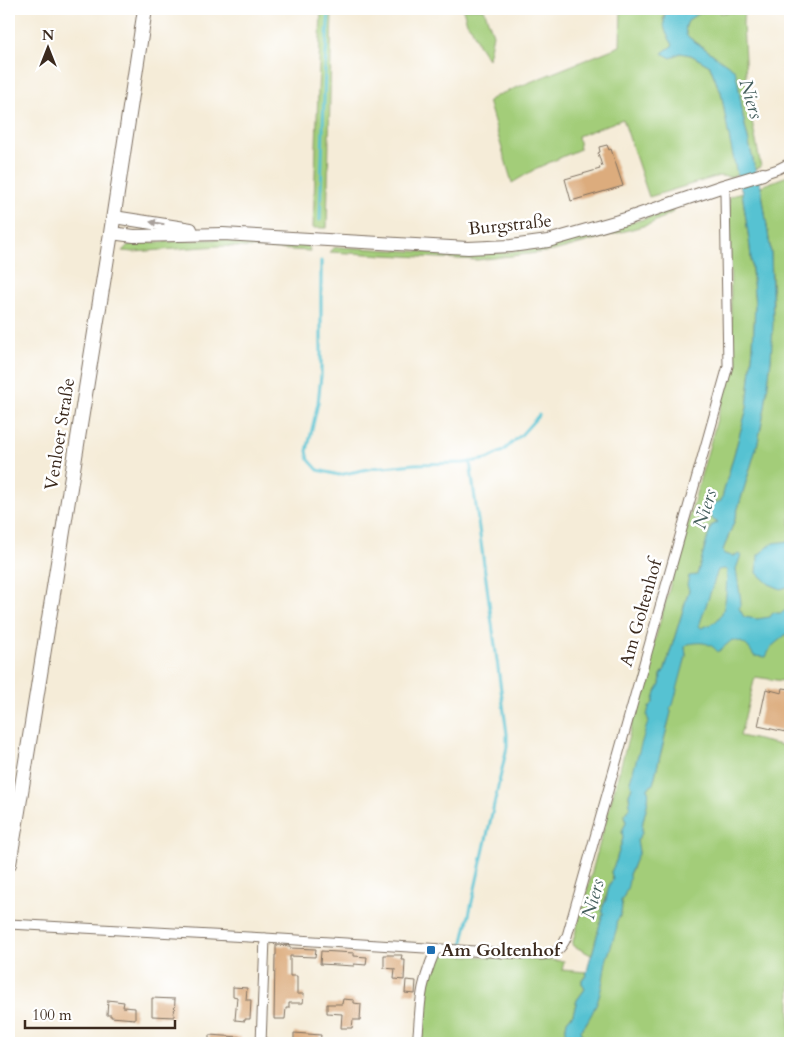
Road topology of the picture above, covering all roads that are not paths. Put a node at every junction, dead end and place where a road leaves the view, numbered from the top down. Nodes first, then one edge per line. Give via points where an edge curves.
1 (145, 9) edge
2 (790, 163) edge
3 (764, 174) joint
4 (728, 185) junction
5 (114, 217) junction
6 (111, 234) junction
7 (223, 234) junction
8 (9, 864) edge
9 (9, 924) edge
10 (266, 938) junction
11 (436, 949) junction
12 (261, 1043) edge
13 (418, 1043) edge

1 - 5 main road, Venloer Straße
2 - 3 street, Burgstraße
3 - 4 street, Burgstraße
4 - 7 street, Burgstraße via 548,241 512,246 468,248
4 - 11 street, Am Goltenhof via 725,194 728,366 567,936 557,951 545,955
5 - 6 main road, Venloer Straße
7 -> 5 street, Burgstraße
6 - 7 street, Burgstraße
6 - 8 main road, Venloer Straße
9 - 10 street, Am Goltenhof
10 - 11 street, Am Goltenhof
10 - 12 street
11 - 13 street via 424,981

